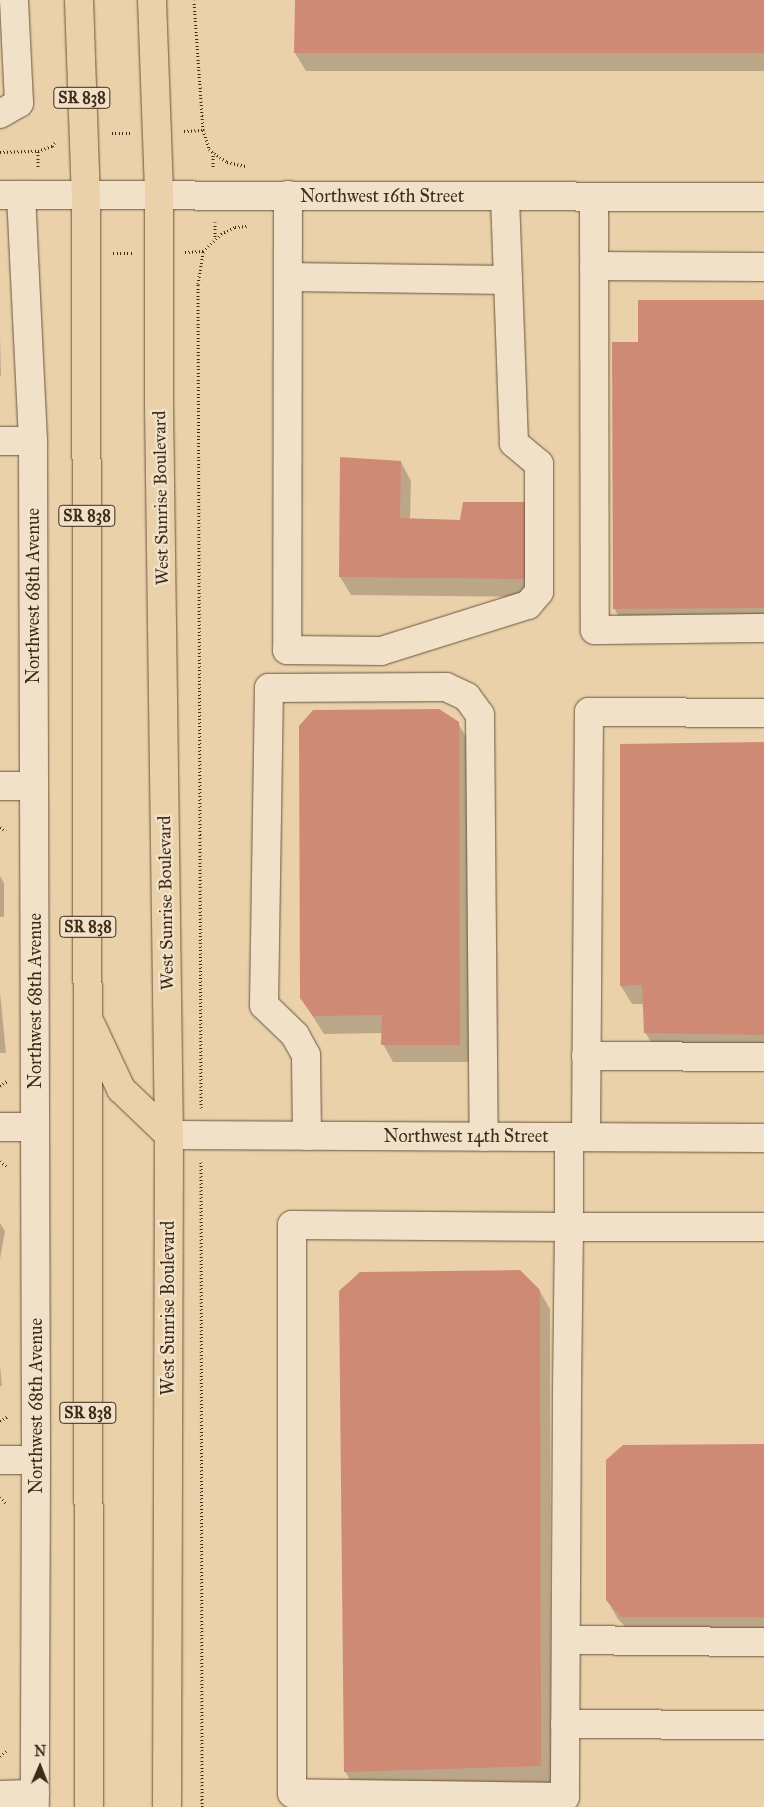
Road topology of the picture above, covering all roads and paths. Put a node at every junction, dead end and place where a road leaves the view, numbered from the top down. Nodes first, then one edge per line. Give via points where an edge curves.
1 (14, 0) edge
2 (79, 0) edge
3 (152, 0) edge
4 (0, 114) edge
5 (203, 130) dead end
6 (57, 133) dead end
7 (0, 152) edge
8 (246, 166) dead end
9 (11, 195) edge
10 (159, 195) junction
11 (288, 195) junction
12 (86, 196) junction
13 (505, 196) junction
14 (594, 196) junction
15 (764, 197) edge
16 (203, 252) dead end
17 (594, 266) junction
18 (764, 267) edge
19 (288, 278) junction
20 (508, 280) junction
21 (33, 441) junction
22 (0, 442) edge
23 (764, 628) edge
24 (764, 713) edge
25 (0, 786) edge
26 (34, 786) junction
27 (88, 1019) junction
28 (586, 1056) junction
29 (764, 1057) edge
30 (0, 1126) edge
31 (35, 1126) junction
32 (169, 1135) junction
33 (201, 1135) junction
34 (307, 1136) junction
35 (484, 1137) junction
36 (578, 1137) junction
37 (764, 1138) edge
38 (569, 1227) junction
39 (764, 1227) edge
40 (0, 1460) edge
41 (36, 1460) junction
42 (566, 1640) junction
43 (764, 1642) edge
44 (565, 1724) junction
45 (764, 1725) edge
46 (0, 1794) edge
47 (35, 1800) edge
48 (89, 1807) edge
49 (167, 1807) edge
50 (202, 1807) edge

1 - 4 street via 19,102
2 - 12 highway, SR 838
3 - 10 highway, West Sunrise Boulevard
5 - 8 path via 209,149 217,156
6 - 7 path via 57,140 52,146 38,151
9 - 12 street, Northwest 16th Street
9 - 21 street, Northwest 68th Avenue
10 - 11 street, Northwest 16th Street
10 - 12 street, Northwest 16th Street
10 - 32 highway, West Sunrise Boulevard
11 - 13 street, Northwest 16th Street
11 - 19 street
12 - 27 highway, SR 838
13 - 14 street, Northwest 16th Street
13 - 20 street
14 - 15 street, Northwest 16th Street
14 - 17 street
16 - 33 path via 198,284
17 - 18 street
17 - 23 street via 595,630
19 - 20 street
19 - 20 street via 288,650 381,651 528,605 539,592 539,464 514,444
21 - 22 street
21 - 26 street, Northwest 68th Avenue
24 - 28 street via 589,712
25 - 26 street
26 - 31 street, Northwest 68th Avenue
27 - 32 highway via 121,1088
27 - 48 highway, SR 838
28 - 29 street
28 - 36 street
30 - 31 street
31 - 41 street, Northwest 68th Avenue
32 - 33 street, Northwest 14th Street
32 - 49 highway, West Sunrise Boulevard
33 - 34 street, Northwest 14th Street
33 - 50 path
34 - 35 street, Northwest 14th Street
34 - 35 street via 306,1054 295,1035 264,1005 269,688 446,687 467,697 480,715
35 - 36 street, Northwest 14th Street
36 - 37 street, Northwest 14th Street
36 - 38 street
38 - 39 street
38 - 42 street
38 - 44 street via 292,1224 292,1793 564,1797
40 - 41 street
41 - 47 street, Northwest 68th Avenue
42 - 43 street
42 - 44 street
44 - 45 street
46 - 47 street

